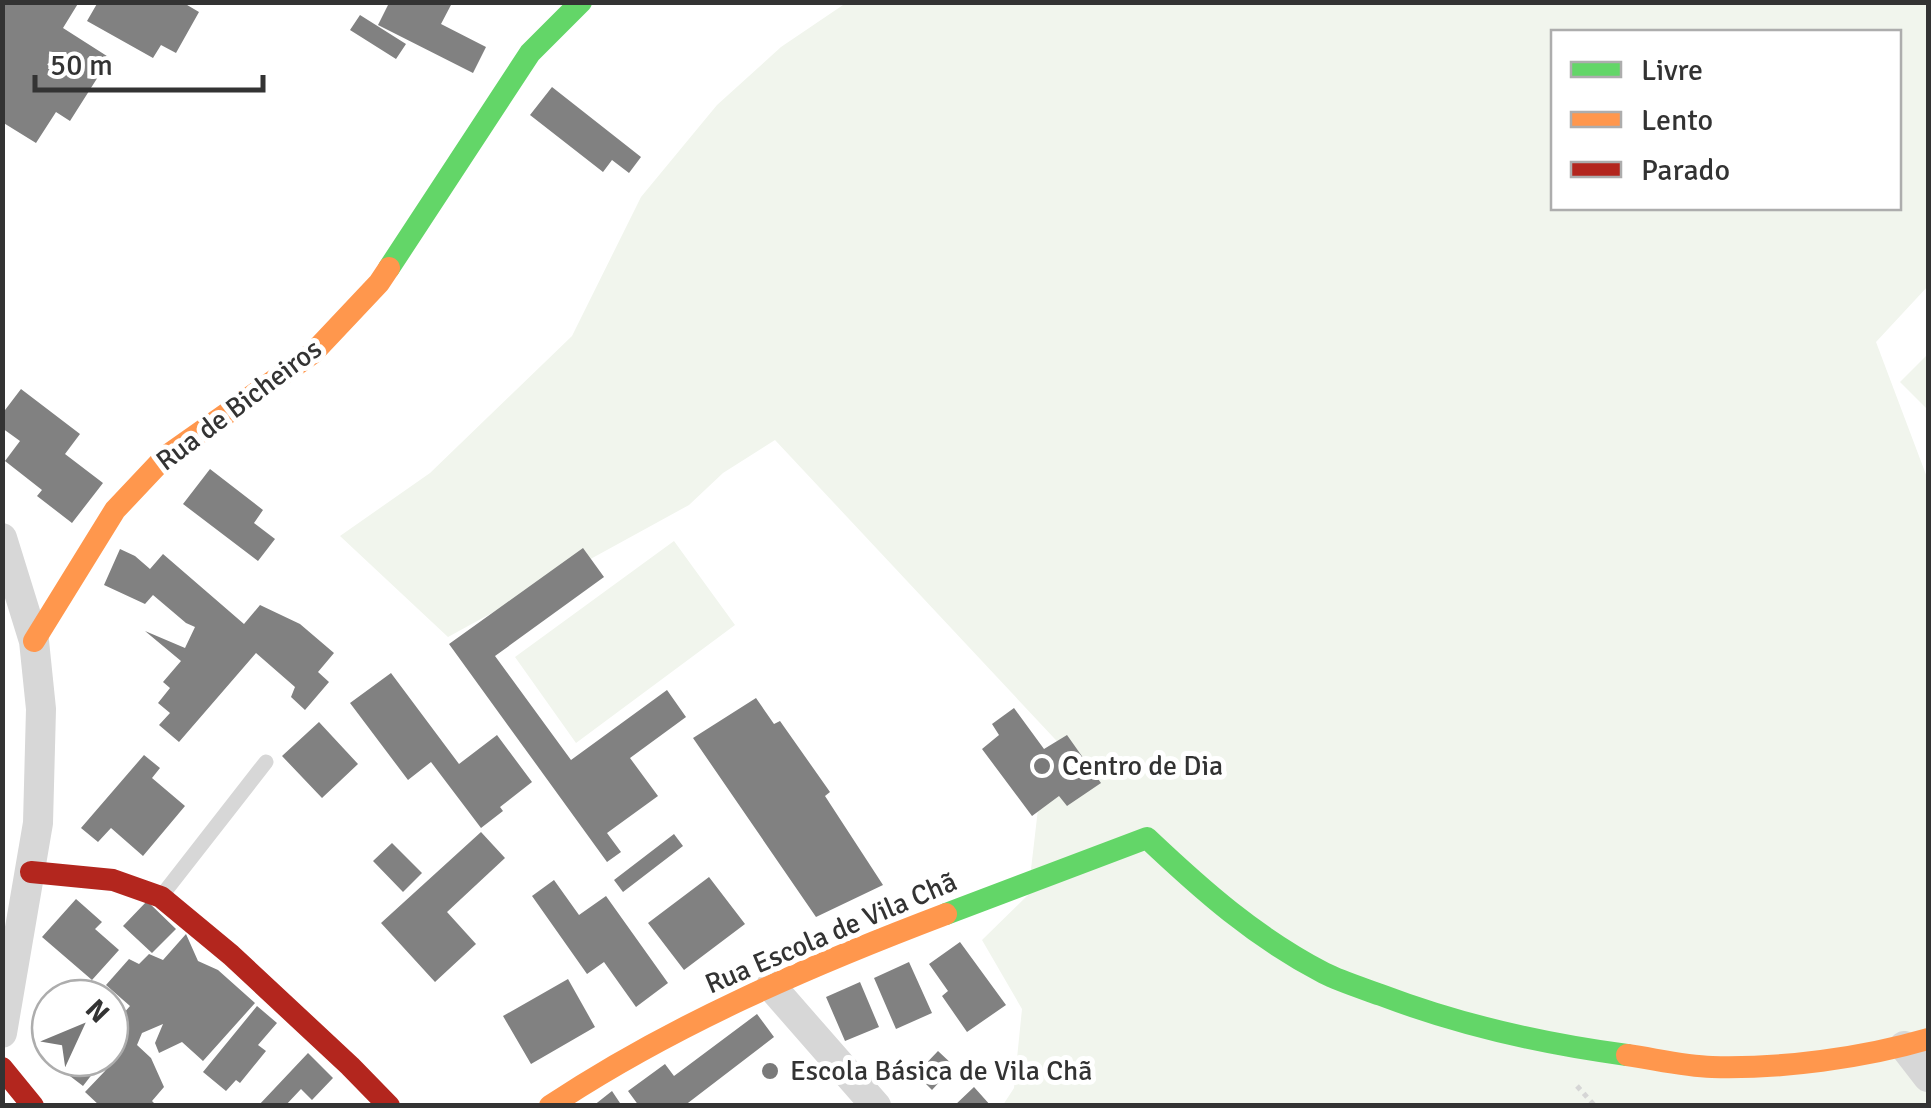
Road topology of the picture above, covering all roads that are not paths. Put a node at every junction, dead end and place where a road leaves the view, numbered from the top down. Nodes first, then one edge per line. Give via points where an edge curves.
1 (581, 2) edge
2 (2, 538) edge
3 (34, 640) junction
4 (266, 762) dead end
5 (30, 872) junction
6 (161, 897) junction
7 (771, 986) junction
8 (2, 1033) edge
9 (1916, 1043) edge
10 (2, 1068) edge
11 (1928, 1077) edge
12 (33, 1106) edge
13 (389, 1106) edge
14 (550, 1106) edge
15 (876, 1106) edge

1 - 3 street, Rua de Bicheiros via 530,54 379,283 313,353 166,457 115,510
2 - 3 street
3 - 5 street via 41,709
4 - 6 lane
5 - 6 street via 113,880
5 - 8 street
6 - 13 street
7 - 9 street, Rua Escola de Vila Chã via 1147,838 1262,936 1326,974 1429,1012 1568,1047 1711,1067 1816,1062
7 - 14 street, Rua Escola de Vila Chã via 606,1069
7 - 15 street
9 - 11 street
10 - 12 street

